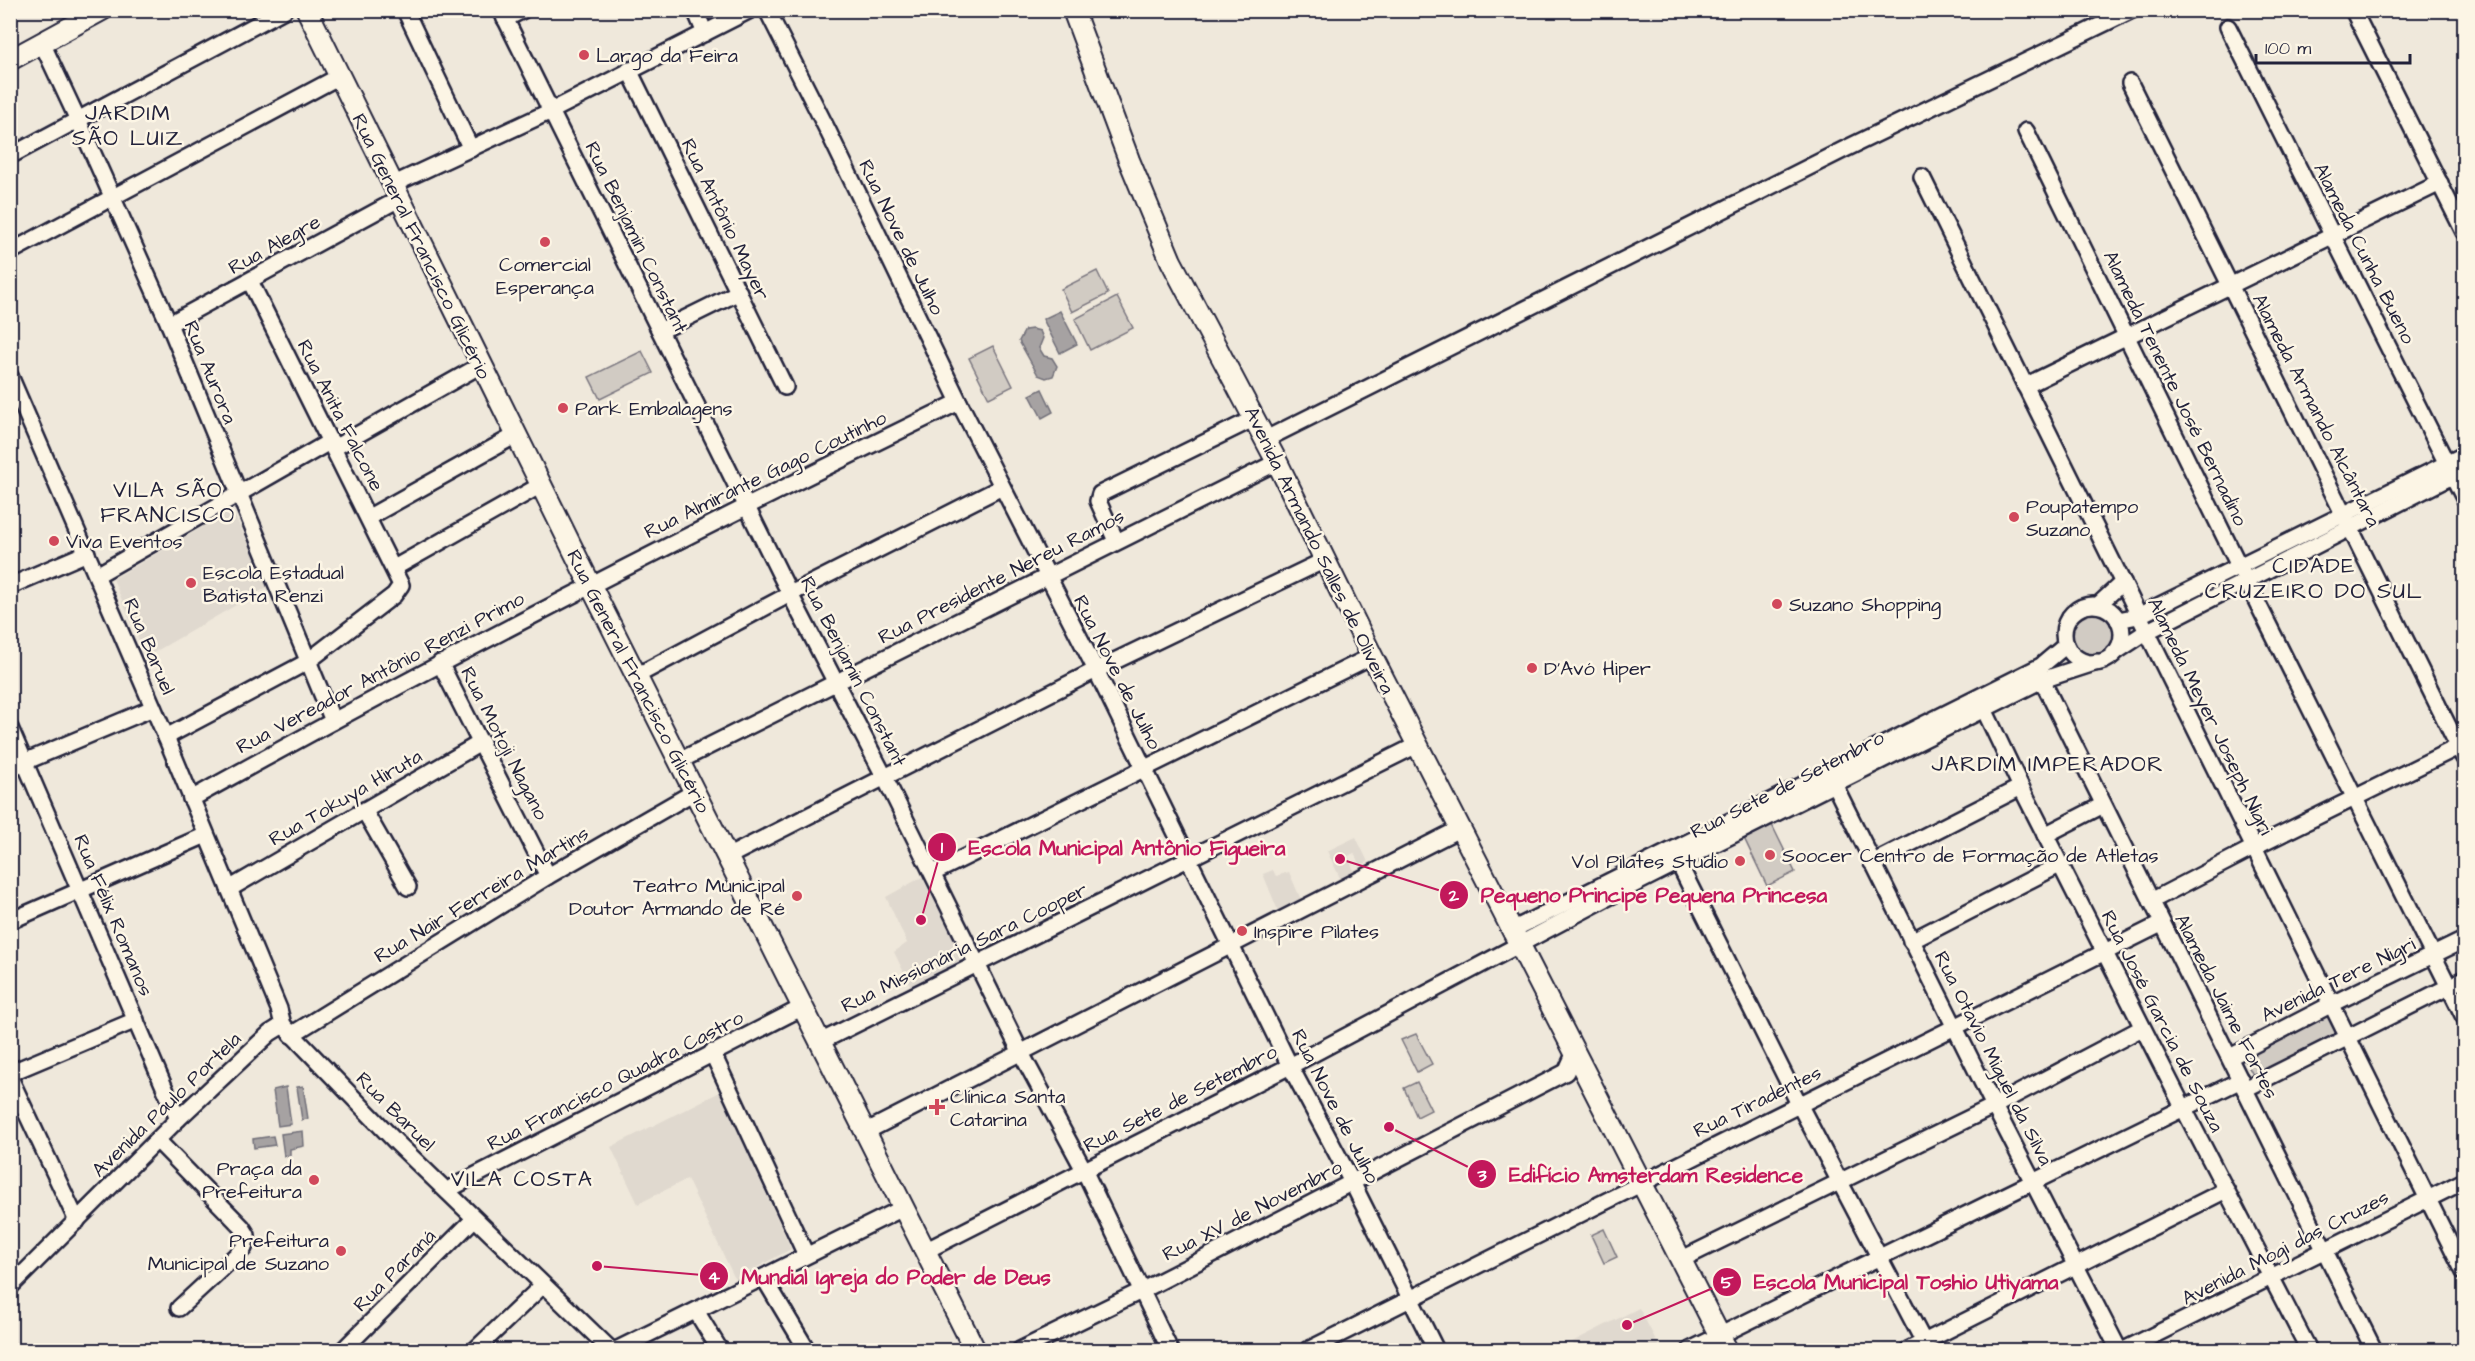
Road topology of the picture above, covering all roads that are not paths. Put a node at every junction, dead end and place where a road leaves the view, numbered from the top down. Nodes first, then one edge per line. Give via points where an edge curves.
1 (102, 10) edge
2 (284, 10) edge
3 (306, 10) edge
4 (405, 10) edge
5 (523, 10) edge
6 (695, 10) edge
7 (750, 10) edge
8 (767, 10) edge
9 (1073, 10) edge
10 (2132, 10) edge
11 (2354, 10) edge
12 (503, 15) edge
13 (2228, 27) dead end
14 (705, 33) junction
15 (42, 43) junction
16 (10, 60) edge
17 (629, 70) junction
18 (338, 77) junction
19 (2130, 83) dead end
20 (550, 111) junction
21 (78, 120) junction
22 (2026, 131) dead end
23 (471, 148) junction
24 (10, 156) edge
25 (1922, 177) dead end
26 (2439, 183) junction
27 (395, 192) junction
28 (114, 198) junction
29 (2464, 232) edge
30 (2333, 236) junction
31 (10, 252) edge
32 (250, 281) junction
33 (2231, 286) junction
34 (739, 292) junction
35 (169, 324) junction
36 (660, 331) junction
37 (2127, 337) junction
38 (481, 365) junction
39 (10, 376) edge
40 (2025, 386) junction
41 (785, 387) dead end
42 (15, 398) edge
43 (959, 402) junction
44 (1255, 418) junction
45 (516, 435) junction
46 (1266, 439) junction
47 (333, 444) junction
48 (2464, 455) edge
49 (1277, 462) junction
50 (2455, 470) edge
51 (541, 485) junction
52 (1002, 487) junction
53 (239, 495) junction
54 (2464, 498) edge
55 (746, 505) junction
56 (369, 518) junction
57 (2349, 522) junction
58 (1116, 541) junction
59 (87, 553) junction
60 (1325, 560) junction
61 (394, 568) junction
62 (2243, 573) junction
63 (97, 575) junction
64 (1046, 577) junction
65 (2122, 582) junction
66 (591, 585) junction
67 (10, 586) edge
68 (790, 594) junction
69 (2098, 605) junction
70 (2138, 616) junction
71 (2118, 620) junction
72 (2146, 632) junction
73 (2066, 645) junction
74 (2114, 653) junction
75 (1372, 656) junction
76 (308, 662) junction
77 (2097, 662) junction
78 (440, 663) junction
79 (1096, 670) junction
80 (636, 676) junction
81 (2042, 680) junction
82 (836, 682) junction
83 (153, 708) junction
84 (1984, 709) junction
85 (333, 721) junction
86 (10, 728) edge
87 (166, 737) junction
88 (482, 742) junction
89 (1417, 745) junction
90 (2463, 750) edge
91 (25, 761) junction
92 (679, 761) junction
93 (10, 768) edge
94 (1144, 770) junction
95 (884, 776) junction
96 (1834, 784) junction
97 (2021, 787) junction
98 (694, 792) junction
99 (2355, 798) junction
100 (190, 799) junction
101 (2103, 805) junction
102 (364, 810) junction
103 (1460, 829) junction
104 (206, 835) junction
105 (2046, 835) junction
106 (2253, 848) junction
107 (727, 857) junction
108 (1189, 860) junction
109 (1678, 862) junction
110 (1872, 863) junction
111 (2061, 864) junction
112 (933, 873) junction
113 (548, 876) junction
114 (408, 886) dead end
115 (229, 889) junction
116 (81, 891) junction
117 (2151, 901) junction
118 (10, 921) edge
119 (2162, 924) junction
120 (1516, 938) junction
121 (2464, 940) edge
122 (1911, 941) junction
123 (1232, 946) junction
124 (2105, 952) junction
125 (2434, 956) junction
126 (977, 963) junction
127 (2464, 980) edge
128 (2449, 987) junction
129 (2332, 1004) junction
130 (803, 1007) junction
131 (2464, 1017) edge
132 (136, 1020) junction
133 (1955, 1027) junction
134 (2142, 1028) junction
135 (287, 1030) junction
136 (2350, 1037) junction
137 (820, 1042) junction
138 (712, 1052) junction
139 (1575, 1052) junction
140 (1021, 1053) junction
141 (2230, 1057) junction
142 (1290, 1066) junction
143 (1566, 1072) junction
144 (10, 1073) edge
145 (10, 1078) edge
146 (1589, 1079) junction
147 (2243, 1084) junction
148 (1799, 1104) junction
149 (1994, 1106) junction
150 (2184, 1109) junction
151 (178, 1119) junction
152 (865, 1132) junction
153 (157, 1140) junction
154 (1084, 1170) junction
155 (2464, 1181) edge
156 (1352, 1182) junction
157 (1641, 1182) junction
158 (1840, 1182) junction
159 (2033, 1184) junction
160 (2226, 1190) junction
161 (448, 1192) junction
162 (2427, 1199) junction
163 (903, 1208) junction
164 (474, 1219) junction
165 (77, 1221) junction
166 (2325, 1250) junction
167 (925, 1251) junction
168 (806, 1255) junction
169 (1880, 1258) junction
170 (1680, 1260) junction
171 (2076, 1266) junction
172 (2464, 1272) edge
173 (2272, 1277) junction
174 (764, 1278) junction
175 (543, 1285) junction
176 (10, 1287) edge
177 (1141, 1292) junction
178 (1410, 1298) junction
179 (179, 1308) dead end
180 (696, 1311) junction
181 (1723, 1343) edge
182 (1926, 1347) edge
183 (343, 1350) edge
184 (475, 1350) edge
185 (611, 1350) edge
186 (616, 1350) edge
187 (720, 1350) edge
188 (807, 1350) edge
189 (975, 1350) edge
190 (1020, 1350) edge
191 (1170, 1350) edge
192 (1308, 1350) edge
193 (1436, 1350) edge
194 (1690, 1350) edge
195 (1908, 1350) edge
196 (2119, 1350) edge
197 (2124, 1350) edge
198 (2309, 1350) edge
199 (2374, 1350) edge

1 - 15 main road
2 - 21 street
3 - 18 main road, Rua General Francisco Glicério
4 - 23 street
5 - 12 street
6 - 14 street
7 - 14 street, Rua Alegre
8 - 43 street, Rua Nove de Julho
9 - 44 main road, Avenida Armando Salles de Oliveira via 1167,252
10 - 46 street
11 - 26 street
12 - 20 street, Rua Benjamin Constant
13 - 30 street, Alameda Cunha Bueno
14 - 17 street, Rua Alegre
15 - 16 main road
15 - 21 street, Rua Aurora
17 - 20 street, Rua Alegre
17 - 34 street, Rua Antônio Mayer
18 - 27 main road, Rua General Francisco Glicério
18 - 28 street
19 - 33 street, Alameda Armando Alcântara
20 - 23 street, Rua Alegre
20 - 36 street, Rua Benjamin Constant
21 - 24 street
21 - 28 street, Rua Aurora
22 - 37 street, Alameda Tenente José Bernadino
23 - 27 street, Rua Alegre
25 - 40 street, Alameda Meyer Joseph Nigri
26 - 29 street
26 - 30 street
27 - 32 street, Rua Alegre
27 - 38 main road, Rua General Francisco Glicério
28 - 31 street
28 - 35 street, Rua Aurora
30 - 33 street
30 - 50 street, Alameda Cunha Bueno
32 - 35 street, Rua Alegre
32 - 47 street, Rua Anita Falcone
33 - 37 street
33 - 57 street, Alameda Armando Alcântara
34 - 36 street
34 - 41 street, Rua Antônio Mayer
35 - 53 street, Rua Aurora
36 - 55 street, Rua Benjamin Constant
37 - 40 street
37 - 62 street, Alameda Tenente José Bernadino
38 - 45 main road, Rua General Francisco Glicério
38 - 47 street
39 - 42 street, Rua Baruel
40 - 65 street, Alameda Meyer Joseph Nigri
42 - 59 street, Rua Baruel
43 - 52 street, Rua Nove de Julho
43 - 55 street, Rua Almirante Gago Coutinho
44 - 46 main road, Avenida Armando Salles de Oliveira
44 - 58 street via 1100,495 1098,501
45 - 51 main road, Rua General Francisco Glicério
45 - 56 street
46 - 49 main road, Avenida Armando Salles de Oliveira
47 - 53 street
47 - 56 street, Rua Anita Falcone
48 - 50 street
49 - 58 street, Rua Presidente Nereu Ramos
49 - 60 main road, Avenida Armando Salles de Oliveira
50 - 54 street, Alameda Cunha Bueno
50 - 57 street
51 - 61 street
51 - 66 main road, Rua General Francisco Glicério
52 - 64 street, Rua Nove de Julho
52 - 68 street
53 - 63 street
53 - 76 street, Rua Aurora
55 - 66 street, Rua Almirante Gago Coutinho
55 - 68 street, Rua Benjamin Constant
56 - 61 street, Rua Anita Falcone
57 - 62 street
57 - 90 street, Alameda Armando Alcântara
58 - 64 street, Rua Presidente Nereu Ramos
59 - 63 street, Rua Baruel
59 - 67 street
60 - 75 main road, Avenida Armando Salles de Oliveira
60 - 79 street
61 - 76 street via 401,585 394,596
62 - 70 street
62 - 72 street
62 - 99 street, Alameda Tenente José Bernadino
63 - 83 street, Rua Baruel
64 - 79 street, Rua Nove de Julho
64 - 82 street, Rua Presidente Nereu Ramos
65 - 69 street
65 - 70 street, Alameda Meyer Joseph Nigri
66 - 78 street, Rua Vereador Antônio Renzi Primo
66 - 80 main road, Rua General Francisco Glicério
68 - 80 street
68 - 82 street, Rua Benjamin Constant
69 - 71 street
69 - 73 street via 2083,606 2068,618 2063,636
70 - 71 street
70 - 72 street, Alameda Meyer Joseph Nigri
71 - 74 street via 2122,637
72 - 74 street
72 - 106 street, Alameda Meyer Joseph Nigri
73 - 77 street via 2078,659
73 - 120 street, Rua Sete de Setembro via 2049,661
74 - 77 street
75 - 89 main road, Avenida Armando Salles de Oliveira
75 - 94 street
76 - 85 street, Rua Aurora
76 - 87 street
77 - 81 street, Rua Sete de Setembro
78 - 85 street, Rua Vereador Antônio Renzi Primo
78 - 88 street, Rua Motoji Nagano
79 - 94 street, Rua Nove de Julho
79 - 95 street
80 - 92 main road, Rua General Francisco Glicério
81 - 84 street, Rua Sete de Setembro
81 - 101 street, Alameda Jaime Fortes
82 - 92 street, Rua Presidente Nereu Ramos
82 - 95 street, Rua Benjamin Constant
83 - 87 street, Rua Baruel
83 - 91 street
84 - 96 street, Rua Sete de Setembro
84 - 97 street, Rua José Garcia de Souza
85 - 100 street, Rua Vereador Antônio Renzi Primo
86 - 91 street, Rua Félix Romanos
87 - 100 street, Rua Baruel
88 - 102 street, Rua Tokuya Hiruta
88 - 113 street, Rua Motoji Nagano
89 - 103 main road, Avenida Armando Salles de Oliveira
89 - 108 street, Rua Missionária Sara Cooper
90 - 99 street
91 - 93 street
91 - 116 street, Rua Félix Romanos
92 - 98 main road, Rua General Francisco Glicério
94 - 108 street, Rua Nove de Julho
94 - 112 street
95 - 107 street
95 - 112 street, Rua Benjamin Constant
96 - 109 street, Rua Sete de Setembro
96 - 110 street, Rua Otavio Miguel da Silva
97 - 105 street, Rua José Garcia de Souza
97 - 110 street
98 - 107 main road, Rua General Francisco Glicério
98 - 113 street, Rua Nair Ferreira Martins
99 - 106 street
99 - 125 street, Alameda Tenente José Bernadino
100 - 104 street, Rua Baruel
101 - 105 street
101 - 117 street, Alameda Jaime Fortes
102 - 114 street
102 - 115 street, Rua Tokuya Hiruta
103 - 120 main road, Avenida Armando Salles de Oliveira
103 - 123 street
104 - 115 street, Rua Baruel
104 - 116 street
105 - 111 street, Rua José Garcia de Souza
106 - 117 street
106 - 129 street, Alameda Meyer Joseph Nigri
107 - 130 main road, Rua General Francisco Glicério
108 - 123 street, Rua Nove de Julho
108 - 126 street, Rua Missionária Sara Cooper
109 - 120 street, Rua Sete de Setembro
109 - 148 street
110 - 122 street, Rua Otavio Miguel da Silva
111 - 122 street
111 - 124 street, Rua José Garcia de Souza
112 - 126 street, Rua Benjamin Constant
113 - 135 street, Rua Nair Ferreira Martins
115 - 135 street, Rua Baruel
116 - 118 street
116 - 132 street, Rua Félix Romanos
117 - 119 street, Alameda Jaime Fortes
119 - 124 street, Rua Tiradentes
119 - 141 street, Alameda Jaime Fortes
120 - 139 main road, Avenida Armando Salles de Oliveira
120 - 142 street, Rua Sete de Setembro
121 - 125 street, Avenida Tere Nigri
122 - 133 street, Rua Otavio Miguel da Silva
123 - 140 street
123 - 142 street, Rua Nove de Julho
124 - 133 street, Rua Tiradentes
124 - 134 street, Rua José Garcia de Souza
125 - 128 street, Alameda Tenente José Bernadino
125 - 129 street, Avenida Tere Nigri
126 - 137 street, Rua Missionária Sara Cooper
126 - 140 street, Rua Benjamin Constant
127 - 128 street
128 - 131 street, Alameda Tenente José Bernadino
128 - 136 street
129 - 136 street, Alameda Meyer Joseph Nigri
129 - 141 street, Avenida Tere Nigri
130 - 137 main road, Rua General Francisco Glicério
130 - 138 street, Rua Francisco Quadra Castro
132 - 144 street
132 - 151 street, Rua Félix Romanos
133 - 148 street, Rua Tiradentes
133 - 149 street, Rua Otavio Miguel da Silva
134 - 149 street
134 - 150 street, Rua José Garcia de Souza
135 - 151 street, Avenida Paulo Portela via 270,1033
135 - 161 street, Rua Baruel
136 - 147 street
136 - 162 street, Alameda Meyer Joseph Nigri
137 - 152 main road, Rua General Francisco Glicério
138 - 161 street, Rua Francisco Quadra Castro
138 - 168 street
139 - 143 street
139 - 146 main road, Avenida Armando Salles de Oliveira
140 - 152 street
140 - 154 street, Rua Benjamin Constant
141 - 147 street, Alameda Jaime Fortes
142 - 154 street, Rua Sete de Setembro
142 - 156 street, Rua Nove de Julho
143 - 146 street
143 - 156 street, Rua XV de Novembro
145 - 165 street
146 - 157 main road, Avenida Armando Salles de Oliveira
147 - 150 street
147 - 166 street, Alameda Jaime Fortes
148 - 157 street, Rua Tiradentes
148 - 158 street
149 - 158 street
149 - 159 street, Rua Otavio Miguel da Silva
150 - 159 street
150 - 160 street, Rua José Garcia de Souza
151 - 153 street, Avenida Paulo Portela
152 - 163 main road, Rua General Francisco Glicério
153 - 165 street, Avenida Paulo Portela
153 - 179 street via 247,1235 244,1248
154 - 167 street, Rua Sete de Setembro
154 - 177 street, Rua Benjamin Constant
155 - 162 street, Avenida Mogi das Cruzes
156 - 177 street, Rua XV de Novembro
156 - 178 street, Rua Nove de Julho
157 - 170 main road, Avenida Armando Salles de Oliveira
157 - 178 street, Rua Tiradentes
158 - 169 street
158 - 170 street
159 - 169 street
159 - 171 street, Rua Otavio Miguel da Silva
160 - 171 street
160 - 173 street, Rua José Garcia de Souza
161 - 164 street, Rua Baruel
162 - 166 street, Avenida Mogi das Cruzes
162 - 172 street, Alameda Meyer Joseph Nigri
163 - 167 main road, Rua General Francisco Glicério
163 - 168 street
164 - 175 street, Rua Baruel
164 - 183 street, Rua Paraná
165 - 176 street, Avenida Paulo Portela
166 - 173 street, Avenida Mogi das Cruzes
166 - 199 street, Alameda Jaime Fortes
167 - 189 main road, Rua General Francisco Glicério
168 - 174 street
169 - 181 street
169 - 182 street
170 - 181 main road, Avenida Armando Salles de Oliveira
171 - 182 street
171 - 196 street, Rua Otavio Miguel da Silva
173 - 197 street, Avenida Mogi das Cruzes
173 - 198 street, Rua José Garcia de Souza
174 - 180 street
174 - 188 street
175 - 184 street
175 - 185 street, Rua Baruel
177 - 190 street, Rua XV de Novembro
177 - 191 street, Rua Benjamin Constant
178 - 192 street, Rua Tiradentes
178 - 193 street, Rua Nove de Julho
180 - 186 street
180 - 187 street
181 - 194 street
182 - 195 street

